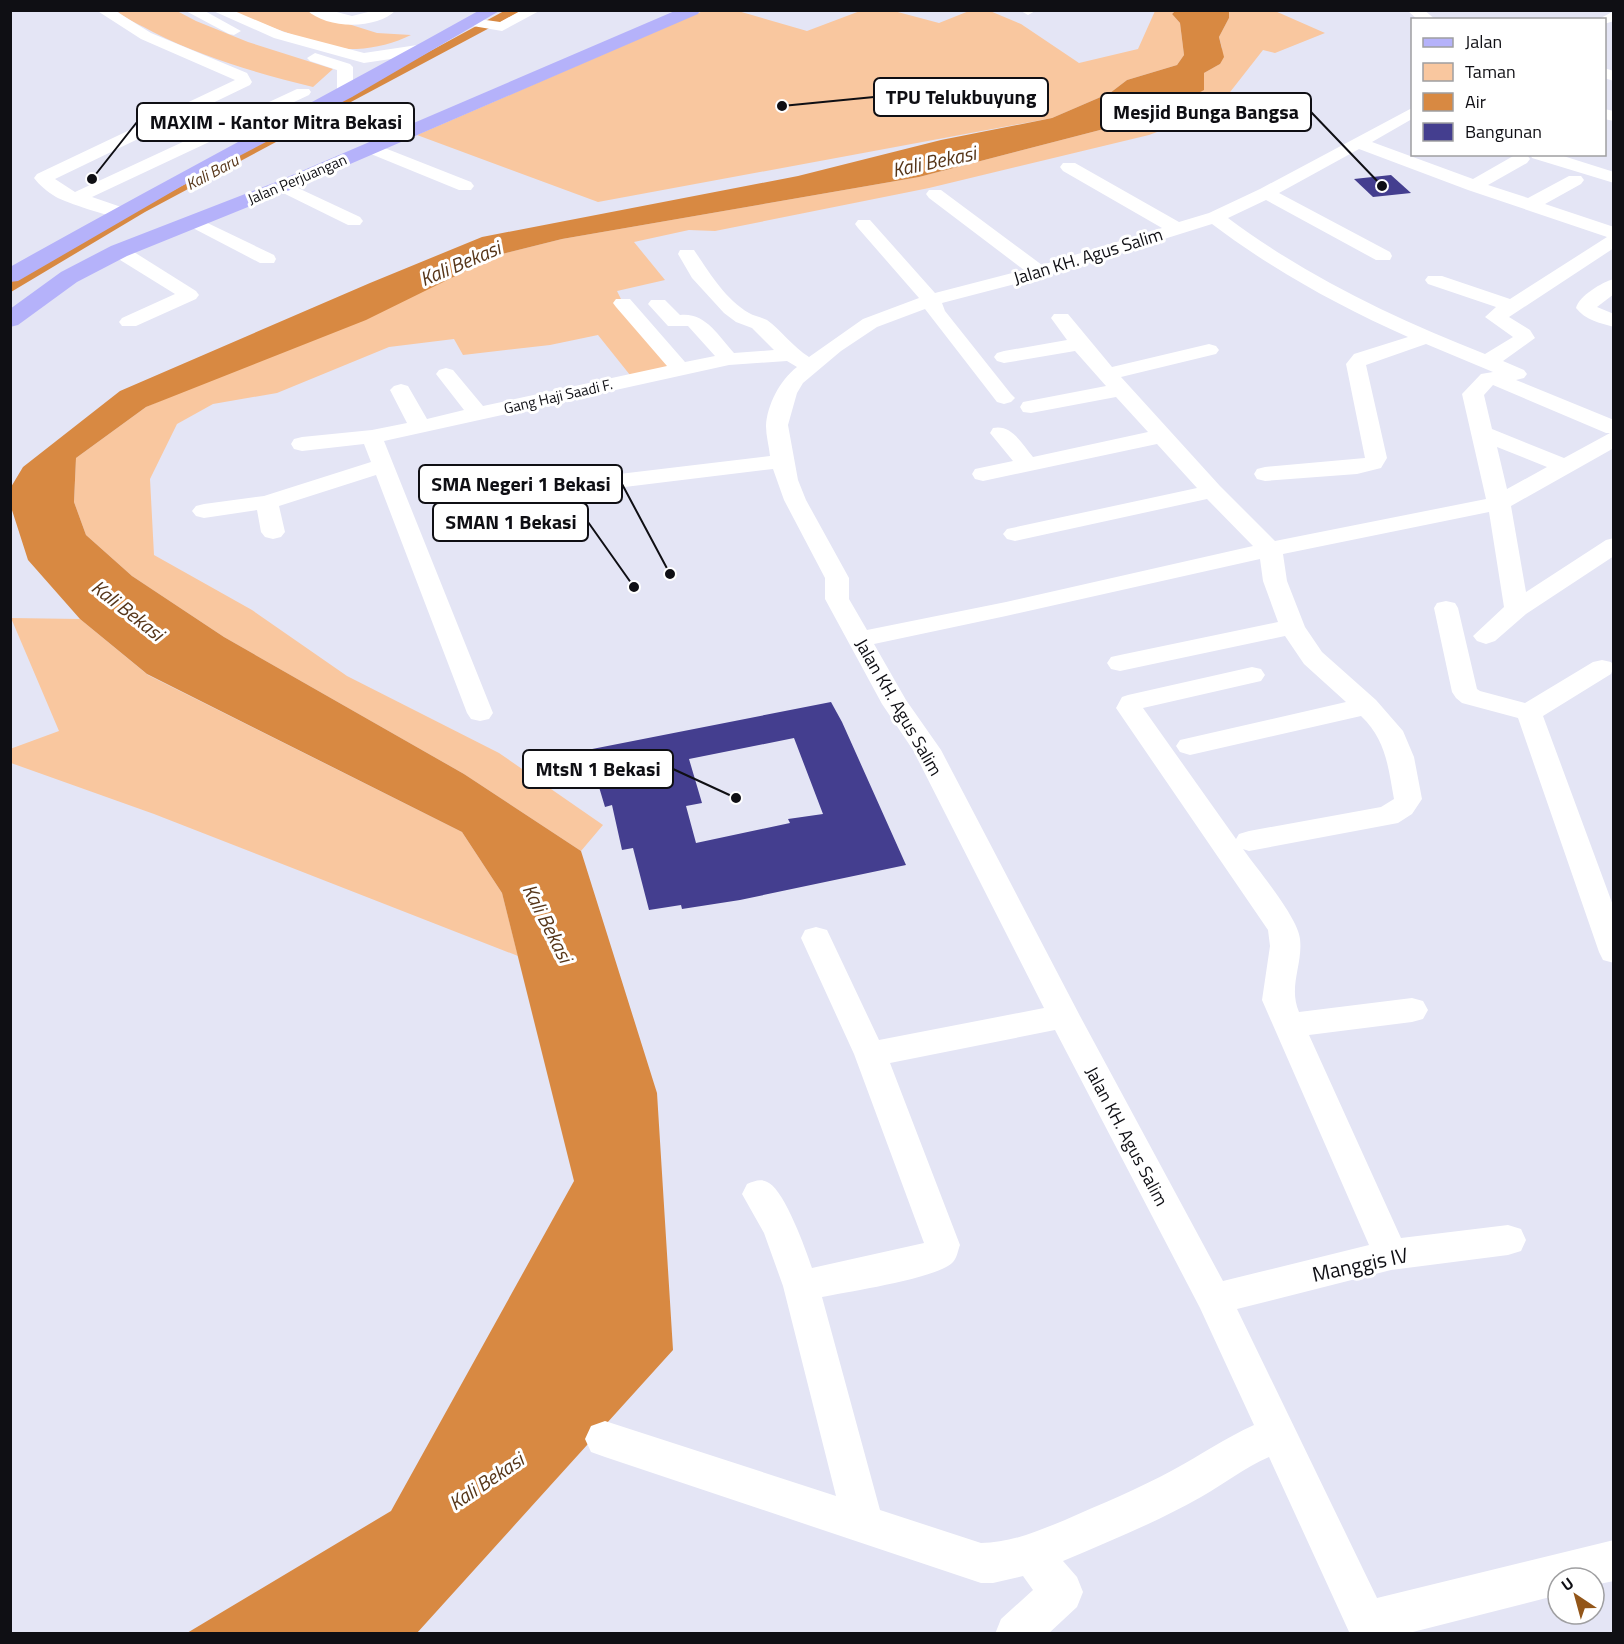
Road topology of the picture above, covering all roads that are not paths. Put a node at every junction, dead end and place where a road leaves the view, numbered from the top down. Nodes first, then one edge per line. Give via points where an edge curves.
1 (103, 10) edge
2 (191, 10) edge
3 (218, 10) edge
4 (388, 10) edge
5 (534, 10) edge
6 (692, 10) edge
7 (316, 11) edge
8 (495, 19) edge
9 (424, 49) junction
10 (364, 58) junction
11 (345, 67) junction
12 (303, 92) dead end
13 (345, 93) junction
14 (1411, 113) edge
15 (1360, 143) junction
16 (372, 148) junction
17 (1529, 157) edge
18 (1069, 167) dead end
19 (1614, 178) edge
20 (1575, 180) dead end
21 (283, 186) junction
22 (465, 186) dead end
23 (1474, 186) junction
24 (935, 194) dead end
25 (1266, 194) junction
26 (76, 198) junction
27 (1531, 204) junction
28 (121, 213) junction
29 (1215, 218) junction
30 (354, 221) dead end
31 (195, 222) junction
32 (864, 224) dead end
33 (1176, 228) junction
34 (1614, 233) edge
35 (1614, 240) edge
36 (119, 251) junction
37 (687, 254) dead end
38 (1383, 256) dead end
39 (267, 259) dead end
40 (1039, 272) junction
41 (10, 276) edge
42 (1435, 280) dead end
43 (1614, 285) edge
44 (931, 300) junction
45 (623, 303) dead end
46 (658, 304) dead end
47 (1511, 306) junction
48 (13, 317) edge
49 (1061, 318) dead end
50 (1614, 321) edge
51 (129, 322) dead end
52 (1425, 338) junction
53 (1080, 344) junction
54 (1209, 350) dead end
55 (1004, 357) dead end
56 (729, 359) junction
57 (801, 361) junction
58 (1487, 362) junction
59 (680, 369) junction
60 (446, 374) dead end
61 (1112, 382) junction
62 (401, 390) dead end
63 (1004, 398) dead end
64 (1031, 407) dead end
65 (1614, 412) edge
66 (478, 414) junction
67 (420, 426) junction
68 (1614, 428) edge
69 (1482, 433) junction
70 (1001, 434) dead end
71 (1162, 436) junction
72 (372, 437) junction
73 (1614, 439) edge
74 (302, 444) dead end
75 (782, 461) junction
76 (384, 465) junction
77 (1028, 465) junction
78 (1565, 466) junction
79 (983, 474) dead end
80 (1265, 474) dead end
81 (1212, 491) junction
82 (492, 496) dead end
83 (267, 502) junction
84 (1499, 502) junction
85 (204, 511) dead end
86 (273, 532) dead end
87 (1015, 534) dead end
88 (1614, 545) edge
89 (1270, 549) junction
90 (1446, 608) dead end
91 (1517, 609) junction
92 (1292, 627) junction
93 (1486, 636) dead end
94 (859, 639) junction
95 (1120, 663) dead end
96 (1610, 670) edge
97 (1252, 675) dead end
98 (1366, 706) junction
99 (480, 713) dead end
100 (1529, 713) junction
101 (1190, 747) dead end
102 (1249, 841) dead end
103 (816, 938) dead end
104 (1612, 948) edge
105 (1412, 1010) dead end
106 (1064, 1016) junction
107 (1289, 1025) junction
108 (870, 1054) junction
109 (759, 1194) dead end
110 (1508, 1240) dead end
111 (1391, 1255) junction
112 (801, 1286) junction
113 (1214, 1299) junction
114 (1278, 1434) junction
115 (605, 1438) dead end
116 (863, 1522) junction
117 (1031, 1554) junction
118 (1614, 1560) edge
119 (1369, 1628) edge
120 (1016, 1634) edge

1 - 26 street via 146,36 241,76 244,82 43,178
2 - 11 street via 260,41
3 - 10 street via 279,35
4 - 7 street via 365,21 352,22
5 - 8 street via 504,26
6 - 16 main road, Jalan Perjuangan
8 - 9 main road via 475,22
9 - 10 street
9 - 13 main road
10 - 11 street
11 - 13 street
12 - 26 street
13 - 28 main road
14 - 15 street, Jalan KH. Agus Salim
15 - 23 street
15 - 25 street, Jalan KH. Agus Salim
16 - 21 main road, Jalan Perjuangan
16 - 22 street
17 - 19 street
17 - 23 street
18 - 33 street
20 - 27 street
21 - 30 street
21 - 31 main road, Jalan Perjuangan
23 - 27 street
24 - 40 street
25 - 29 street, Jalan KH. Agus Salim
25 - 38 street
26 - 28 street
27 - 34 street
28 - 41 main road
29 - 33 street, Jalan KH. Agus Salim
29 - 52 street via 1250,246 1303,277 1374,316
31 - 36 main road, Jalan Perjuangan
31 - 39 street
32 - 44 street
33 - 40 street, Jalan KH. Agus Salim
35 - 47 street
36 - 48 main road, Jalan Perjuangan via 69,277
36 - 51 street via 189,295
37 - 57 street via 699,274 731,309 759,324
40 - 44 street, Jalan KH. Agus Salim
42 - 47 street
43 - 50 street via 1586,305 1594,314
44 - 57 street, Jalan KH. Agus Salim via 859,329
44 - 63 street via 936,312
45 - 59 street
46 - 56 street via 675,322 695,322
47 - 58 street via 1495,317 1525,338
49 - 53 street
52 - 58 street
52 - 80 street via 1361,358 1356,364 1376,458 1373,463
53 - 55 street
53 - 61 street
54 - 61 street
56 - 57 street, Gang Haji Saadi F.
56 - 59 street, Gang Haji Saadi F.
57 - 75 street, Jalan KH. Agus Salim via 777,425
58 - 65 street
59 - 66 street, Gang Haji Saadi F.
60 - 66 street
61 - 64 street
61 - 71 street
62 - 67 street
66 - 67 street, Gang Haji Saadi F.
67 - 72 street, Gang Haji Saadi F.
68 - 69 street via 1491,378 1473,394
69 - 78 street
69 - 84 street
70 - 77 street
71 - 77 street
71 - 81 street
72 - 74 street, Gang Haji Saadi F.
72 - 76 street
73 - 78 street
75 - 82 street
75 - 94 street, Jalan KH. Agus Salim via 795,500 837,578 837,599
76 - 83 street
76 - 99 street
77 - 79 street
78 - 84 street
81 - 87 street
81 - 89 street
83 - 85 street
83 - 86 street
84 - 89 street
84 - 91 street
88 - 91 street
89 - 92 street via 1275,581
89 - 94 street
90 - 100 street via 1467,695
91 - 93 street
92 - 95 street
92 - 98 street via 1313,658
94 - 106 street, Jalan KH. Agus Salim via 895,704 927,750
96 - 100 street
97 - 107 street via 1129,705 1283,928 1285,950 1276,988
98 - 101 street
98 - 102 street via 1395,741 1408,799 1405,806 1388,816
100 - 104 street
103 - 108 street
105 - 107 street
106 - 108 street
106 - 113 street, Jalan KH. Agus Salim
107 - 111 street
108 - 112 street via 942,1245 940,1252 929,1259
109 - 112 street via 780,1228
110 - 111 street, Manggis IV
111 - 113 street, Manggis IV
112 - 116 street
113 - 114 street, Jalan KH. Agus Salim
114 - 117 street via 1241,1450 1188,1483 1126,1514
114 - 119 street, Jalan KH. Agus Salim
115 - 116 street
116 - 117 street via 981,1563
117 - 120 street via 1062,1592
118 - 119 street

